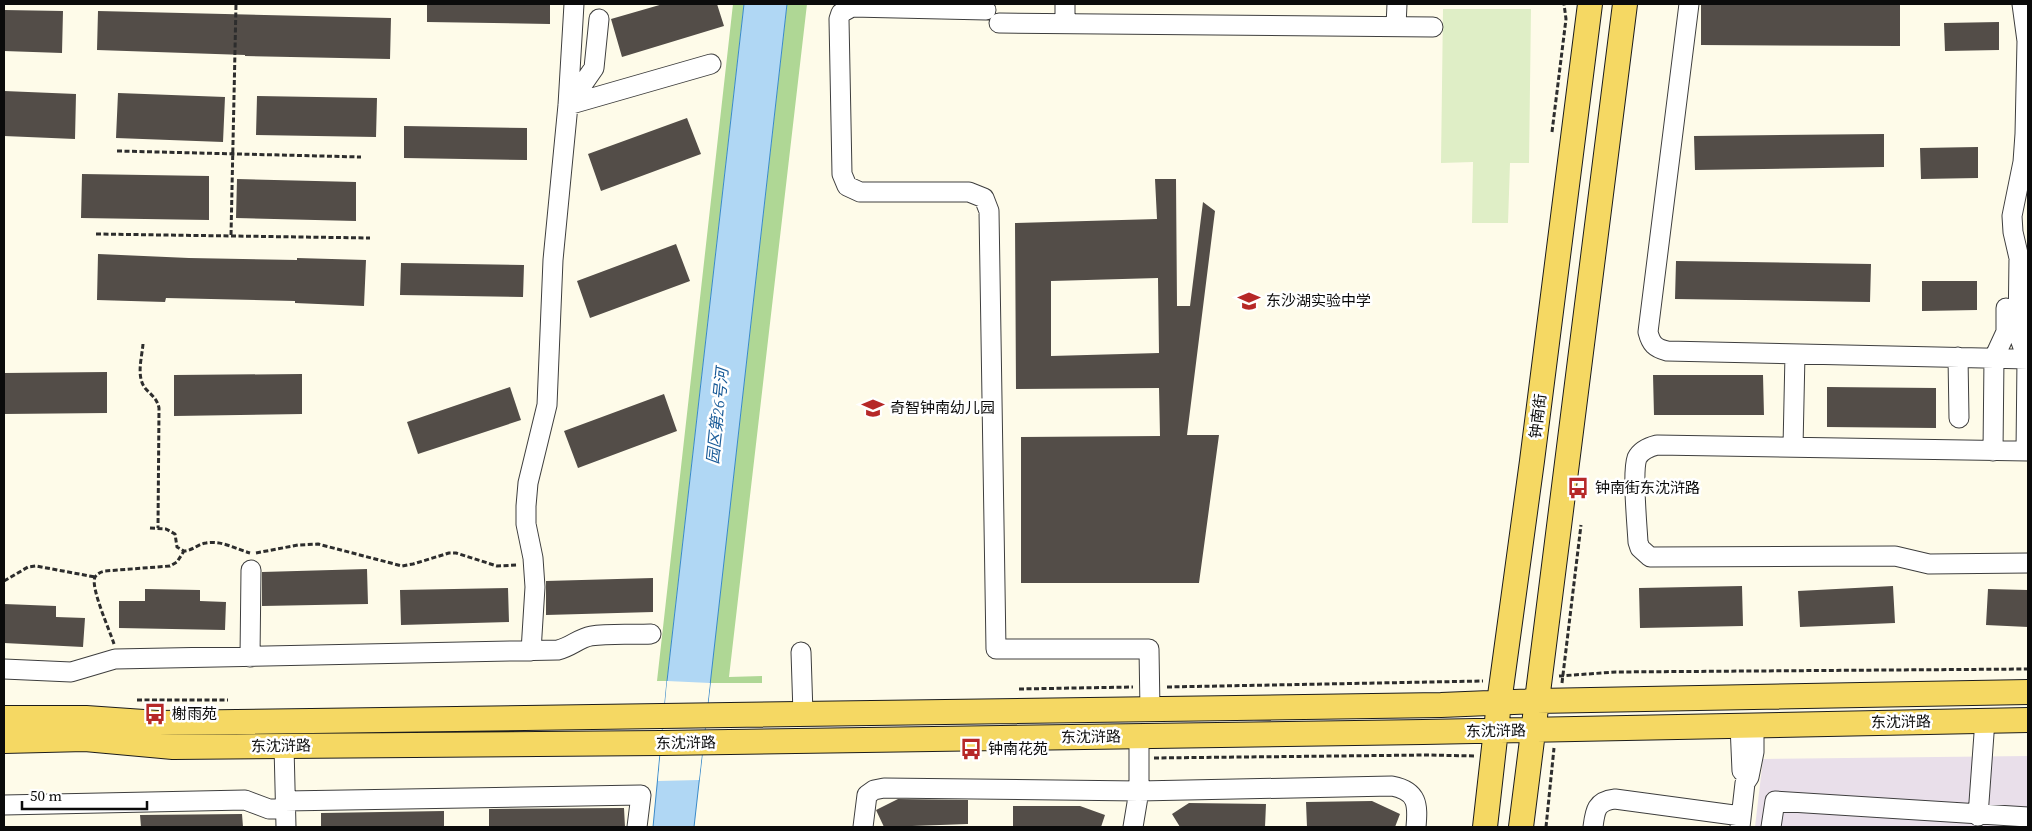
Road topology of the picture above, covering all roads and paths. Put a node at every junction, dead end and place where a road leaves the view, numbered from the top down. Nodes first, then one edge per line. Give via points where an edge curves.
1 (236, 4) edge
2 (574, 4) edge
3 (1065, 4) edge
4 (1397, 4) edge
5 (1590, 4) edge
6 (1625, 4) edge
7 (1689, 4) edge
8 (2022, 4) edge
9 (599, 19) dead end
10 (1065, 23) junction
11 (1396, 26) junction
12 (1433, 27) dead end
13 (710, 64) dead end
14 (568, 105) junction
15 (117, 152) dead end
16 (232, 154) junction
17 (361, 157) dead end
18 (2013, 232) junction
19 (96, 234) dead end
20 (231, 235) junction
21 (370, 238) dead end
22 (143, 344) dead end
23 (1795, 354) junction
24 (1958, 357) junction
25 (1994, 358) junction
26 (2028, 358) edge
27 (1959, 418) dead end
28 (1793, 447) junction
29 (1993, 450) junction
30 (2027, 451) edge
31 (150, 528) dead end
32 (158, 528) junction
33 (184, 551) junction
34 (2028, 563) edge
35 (525, 565) dead end
36 (251, 570) dead end
37 (95, 577) junction
38 (4, 581) edge
39 (651, 634) dead end
40 (115, 647) dead end
41 (531, 650) junction
42 (801, 652) dead end
43 (250, 657) junction
44 (4, 669) edge
45 (2028, 669) edge
46 (1540, 678) junction
47 (1009, 689) dead end
48 (1501, 691) junction
49 (2028, 692) edge
50 (1150, 698) junction
51 (1537, 701) junction
52 (803, 714) junction
53 (4, 718) edge
54 (1984, 720) junction
55 (2028, 720) edge
56 (1747, 725) junction
57 (1534, 730) junction
58 (1496, 731) junction
59 (1139, 736) junction
60 (4, 741) edge
61 (284, 746) junction
62 (1138, 791) junction
63 (4, 804) edge
64 (285, 813) edge
65 (1978, 816) junction
66 (2028, 817) edge
67 (1740, 822) edge
68 (637, 827) edge
69 (863, 827) edge
70 (1133, 827) edge
71 (1416, 827) edge
72 (1485, 827) edge
73 (1521, 827) edge
74 (1593, 827) edge
75 (1771, 827) edge

1 - 16 path
2 - 14 street
3 - 10 street
4 - 11 street
5 - 48 main road, 钟南街
6 - 46 main road
7 - 23 street via 1648,332 1651,343 1667,351
8 - 18 street via 2027,40 2025,134 2022,169 2013,204
9 - 14 street via 594,68
10 - 11 street
10 - 50 street via 852,7 841,13 842,174 847,186 860,192 969,192 984,198 988,206 996,649 1149,649
11 - 12 street
13 - 14 street
14 - 41 street via 553,260 547,404 528,483 526,506 534,578
15 - 16 path
16 - 17 path
16 - 20 path
18 - 25 street via 2007,257 2006,332
18 - 26 street via 2020,258 2018,333
19 - 20 path
20 - 21 path
22 - 32 path via 142,380 159,408
23 - 24 street
23 - 28 street
24 - 25 street
24 - 27 street
25 - 26 street
25 - 29 street
26 - 30 street
28 - 29 street
28 - 34 street via 1649,447 1638,457 1636,470 1640,548 1650,557 1658,558 1895,556 1929,564
29 - 30 street
31 - 32 path
32 - 33 path via 175,534 177,546
33 - 35 path via 210,542 254,553 298,544 318,544 402,566 448,553 497,566
33 - 37 path via 170,566 105,571
36 - 43 street
37 - 38 path via 36,566
37 - 40 path via 95,588
39 - 41 street via 590,636 569,647
41 - 43 street
42 - 52 street
43 - 44 street via 115,659 71,672
45 - 46 path via 1616,672
46 - 51 main road
47 - 50 path
48 - 50 path
48 - 50 main road, 东沈浒路 via 1441,705
48 - 51 main road, 东沈浒路
48 - 58 main road, 钟南街
49 - 51 main road, 东沈浒路
50 - 52 main road, 东沈浒路
51 - 57 main road
52 - 53 main road, 东沈浒路 via 158,723 86,718
54 - 55 main road, 东沈浒路
54 - 56 main road, 东沈浒路
54 - 65 street
56 - 57 main road, 东沈浒路
56 - 67 street
57 - 58 main road, 东沈浒路
57 - 73 main road
58 - 59 main road, 东沈浒路
58 - 72 main road, 钟南街
59 - 61 main road, 东沈浒路
59 - 62 street
60 - 61 main road, 东沈浒路 via 85,739 173,747
61 - 64 street
62 - 69 street via 874,790 867,795
62 - 70 street
62 - 71 street via 1392,786 1403,788 1414,797 1418,807
63 - 64 street via 245,800
64 - 68 street via 641,796
65 - 66 street
65 - 75 street via 1775,801
67 - 74 street via 1615,799 1606,800 1599,806

